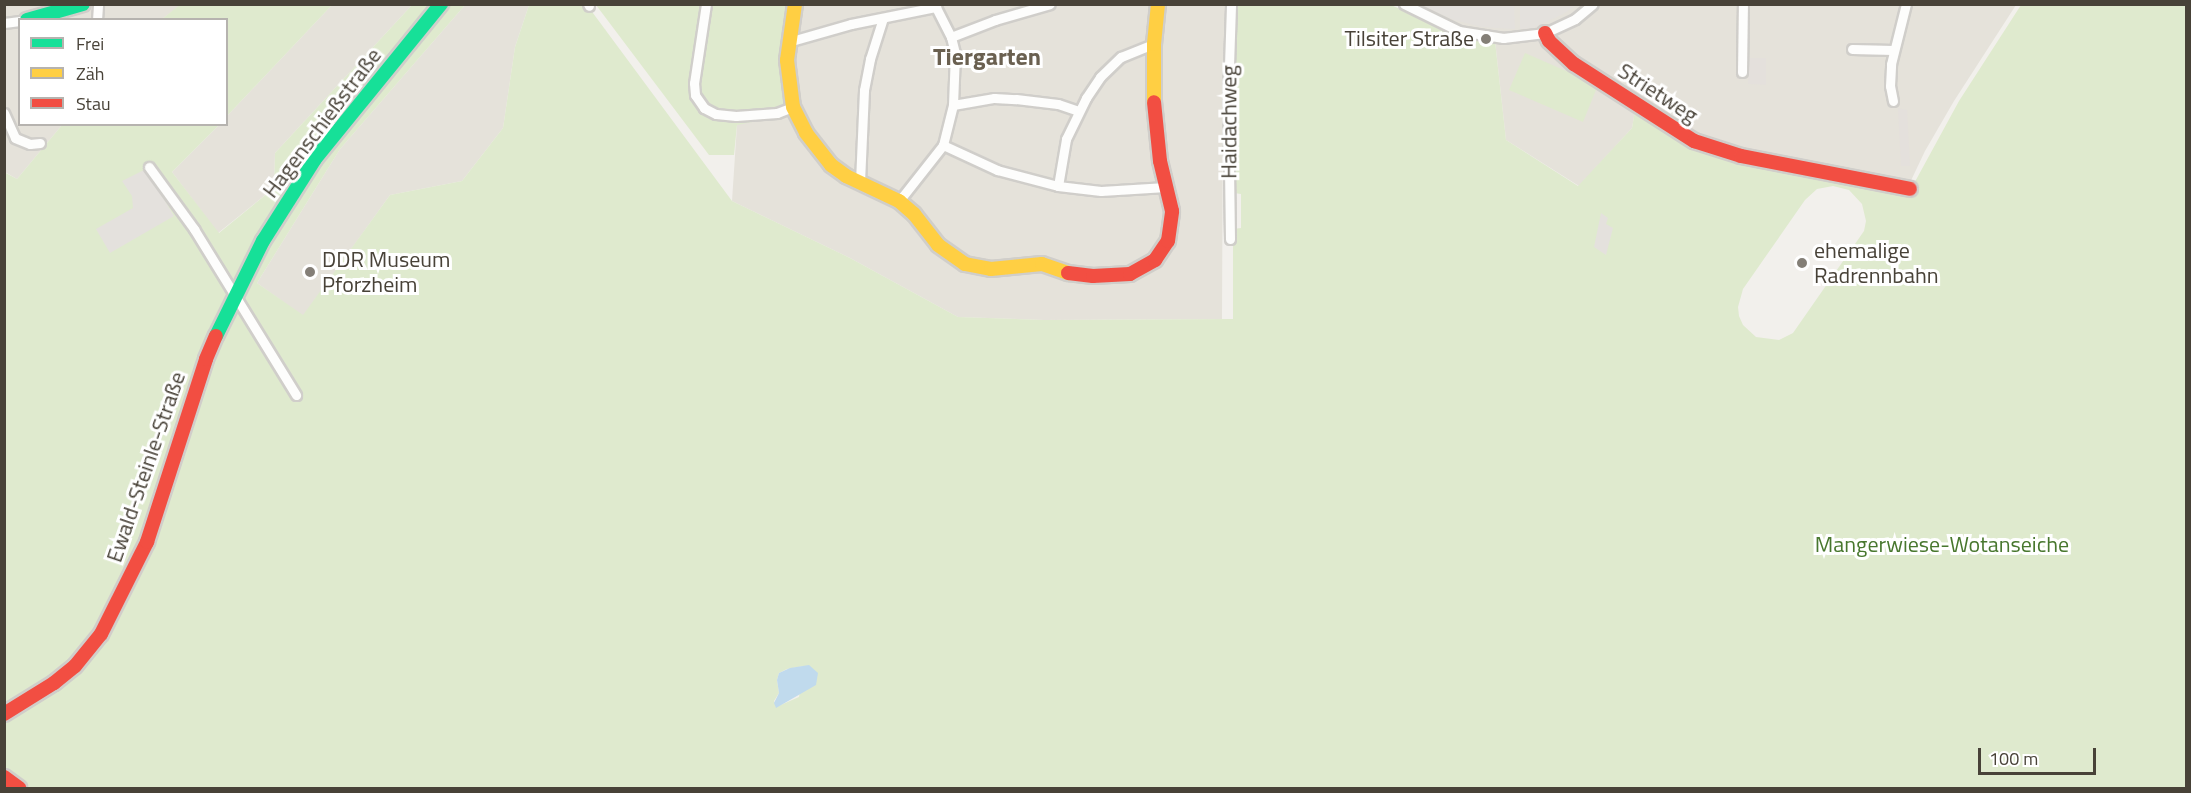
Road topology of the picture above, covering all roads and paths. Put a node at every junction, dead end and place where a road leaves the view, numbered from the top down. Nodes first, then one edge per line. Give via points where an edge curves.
1 (82, 4) edge
2 (441, 4) edge
3 (706, 4) edge
4 (795, 4) edge
5 (1050, 4) edge
6 (1158, 4) edge
7 (1232, 4) edge
8 (1593, 4) edge
9 (1743, 4) edge
10 (1906, 4) edge
11 (1406, 5) edge
12 (935, 6) edge
13 (34, 18) edge
14 (883, 18) junction
15 (1545, 33) junction
16 (951, 37) junction
17 (788, 42) junction
18 (1154, 44) junction
19 (1852, 49) dead end
20 (1893, 50) junction
21 (1742, 72) dead end
22 (1893, 101) dead end
23 (953, 105) junction
24 (793, 107) junction
25 (1078, 111) junction
26 (4, 113) edge
27 (40, 143) dead end
28 (943, 145) junction
29 (149, 167) dead end
30 (860, 182) junction
31 (1058, 186) junction
32 (1166, 187) junction
33 (1910, 189) dead end
34 (899, 201) junction
35 (1230, 239) dead end
36 (234, 295) junction
37 (296, 395) dead end
38 (4, 714) edge
39 (4, 777) edge
40 (19, 789) edge

1 - 13 street
2 - 36 street, Hagenschießstraße via 315,159
3 - 24 street via 694,83 695,95 704,108 716,114 758,116
4 - 17 street
5 - 16 street
6 - 18 street
7 - 35 street, Haidachweg via 1228,96
8 - 15 street via 1575,19
9 - 21 street
10 - 20 street
11 - 15 street via 1458,32 1481,37
12 - 14 street
12 - 16 street
14 - 17 street
14 - 30 street via 864,90
15 - 33 street, Strietweg via 1574,64 1694,141 1741,156
16 - 23 street via 956,68
17 - 24 street
18 - 25 street via 1121,57 1100,78
18 - 32 street via 1156,130
19 - 20 street
20 - 22 street
23 - 25 street via 994,98 1028,99
23 - 28 street
24 - 30 street via 815,147 831,165
25 - 31 street via 1066,139
26 - 27 street via 15,138
28 - 31 street via 998,170
28 - 34 street
29 - 36 street via 194,229
30 - 34 street
31 - 32 street via 1101,191
32 - 34 street via 1173,211 1162,252 1130,274 1111,276 1066,273 1042,264 991,269 965,264 938,245
36 - 37 street
36 - 38 street, Ewald-Steinle-Straße via 196,383 147,542 101,634 75,666
39 - 40 street

